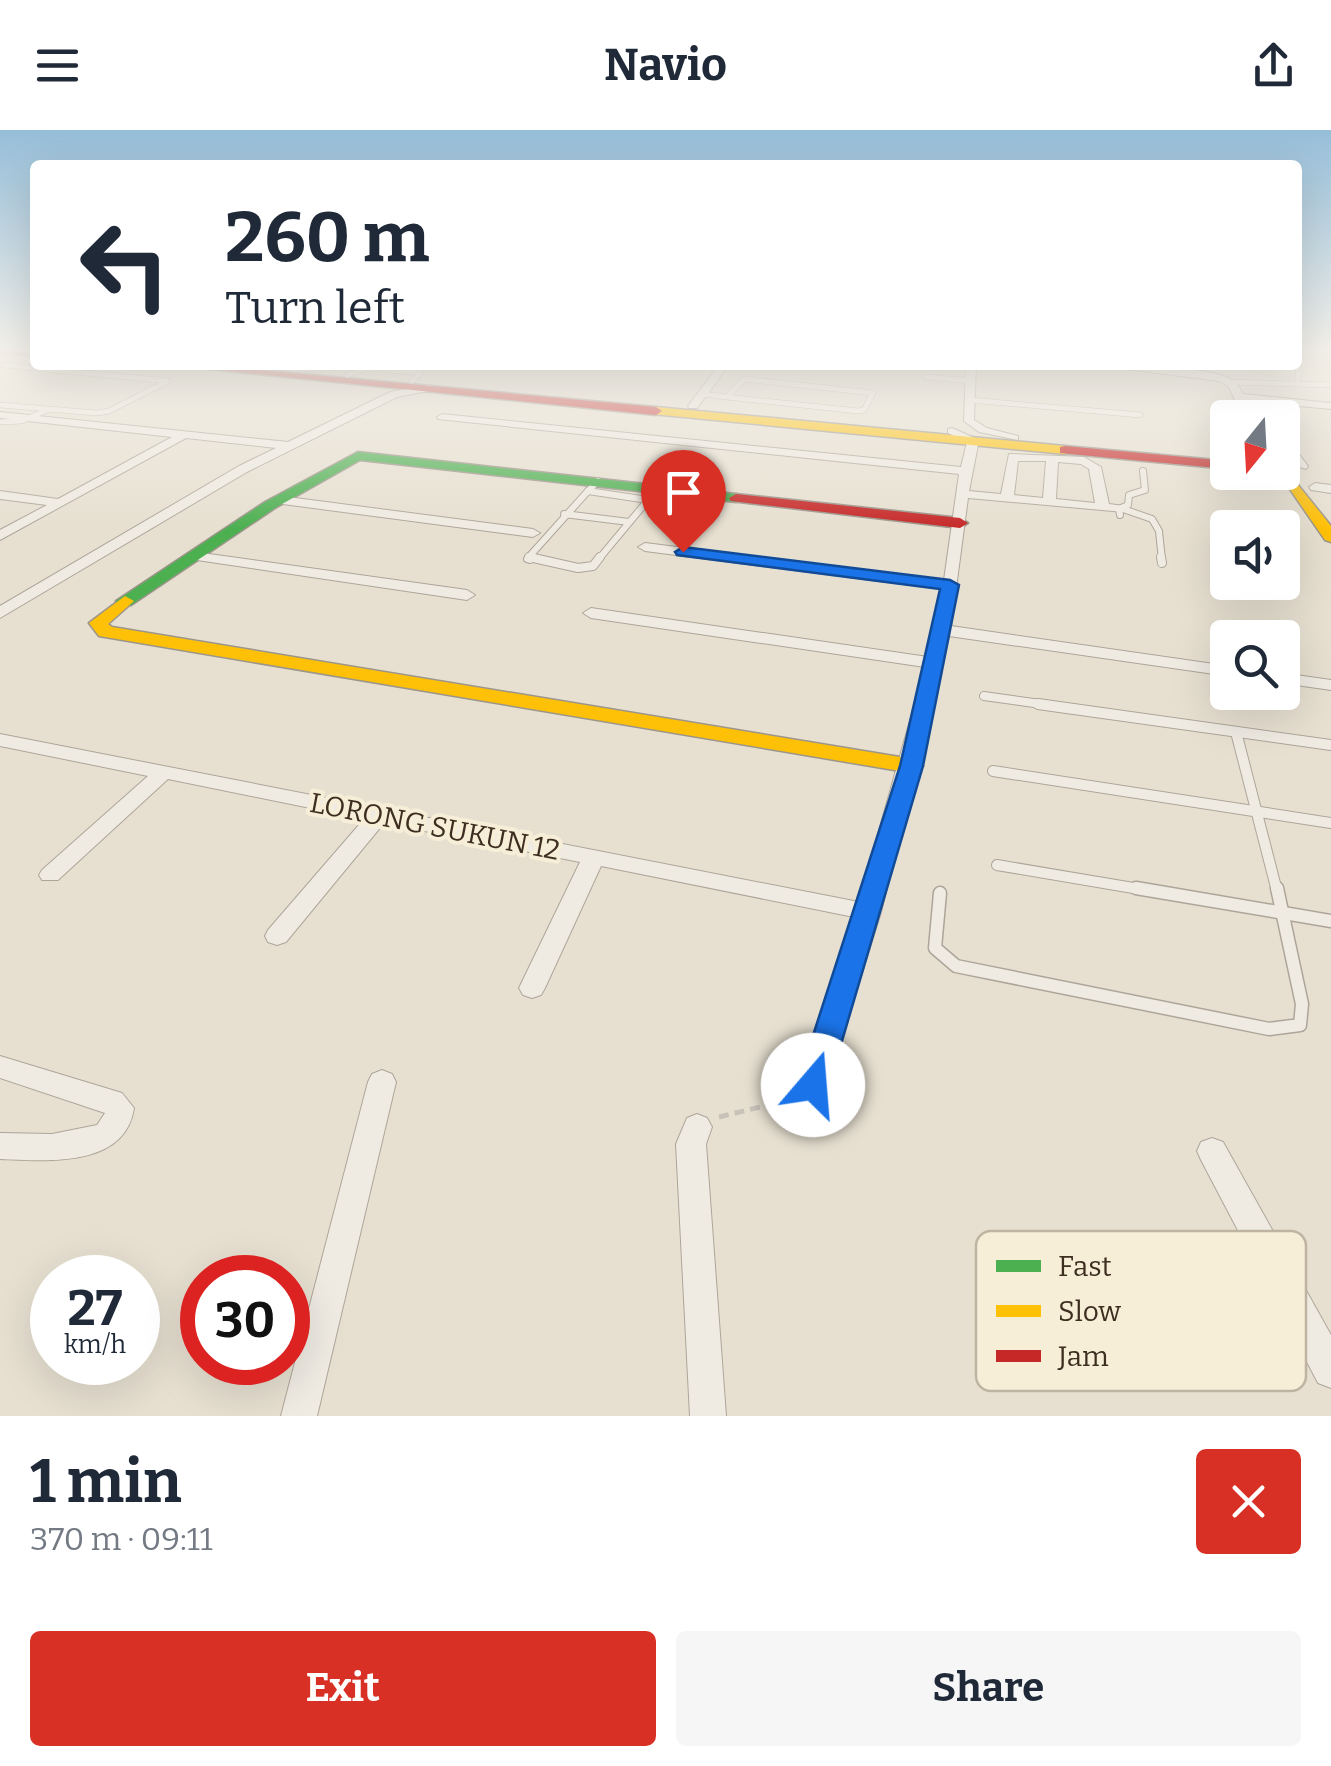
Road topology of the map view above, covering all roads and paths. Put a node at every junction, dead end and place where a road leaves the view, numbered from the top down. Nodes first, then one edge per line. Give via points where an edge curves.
1 (46, 410) edge
2 (79, 410) edge
3 (111, 410) edge
4 (360, 410) edge
5 (762, 410) edge
6 (783, 410) edge
7 (832, 410) edge
8 (864, 410) edge
9 (967, 410) edge
10 (1092, 410) edge
11 (1140, 414) dead end
12 (442, 416) dead end
13 (27, 418) junction
14 (0, 419) edge
15 (960, 431) junction
16 (186, 434) junction
17 (290, 446) junction
18 (1052, 458) junction
19 (1210, 460) edge
20 (1210, 460) edge
21 (965, 471) junction
22 (1143, 471) dead end
23 (1300, 476) edge
24 (1300, 478) edge
25 (592, 486) junction
26 (964, 494) junction
27 (0, 495) edge
28 (1007, 498) junction
29 (280, 500) junction
30 (1049, 502) junction
31 (61, 503) junction
32 (1103, 508) junction
33 (1331, 510) edge
34 (1121, 511) junction
35 (564, 514) junction
36 (629, 522) junction
37 (960, 522) junction
38 (533, 532) dead end
39 (0, 536) edge
40 (1331, 537) edge
41 (645, 547) dead end
42 (195, 556) junction
43 (1162, 563) dead end
44 (950, 585) junction
45 (466, 596) dead end
46 (0, 613) edge
47 (591, 613) dead end
48 (943, 630) junction
49 (935, 662) junction
50 (1210, 667) edge
51 (1300, 681) edge
52 (1331, 685) edge
53 (984, 696) dead end
54 (1236, 732) junction
55 (0, 740) edge
56 (1331, 745) edge
57 (912, 766) junction
58 (993, 771) dead end
59 (164, 772) junction
60 (1255, 812) junction
61 (379, 815) junction
62 (1331, 823) edge
63 (594, 857) junction
64 (997, 865) dead end
65 (50, 874) dead end
66 (940, 893) dead end
67 (869, 912) junction
68 (1283, 913) junction
69 (1331, 921) edge
70 (277, 936) dead end
71 (532, 988) dead end
72 (0, 1067) edge
73 (382, 1082) dead end
74 (813, 1085) joint
75 (697, 1127) joint
76 (0, 1146) edge
77 (1212, 1151) dead end
78 (1255, 1231) edge
79 (1306, 1324) edge
80 (1331, 1370) edge
81 (298, 1416) edge
82 (708, 1416) edge

1 - 13 lane
2 - 3 lane
4 - 17 street
5 - 15 street
6 - 15 street
7 - 8 lane
9 - 15 street
10 - 11 lane
12 - 21 street
13 - 14 street
13 - 16 street
15 - 19 street
15 - 20 street
15 - 21 street
16 - 17 street
16 - 31 street
17 - 46 street
18 - 28 street via 1013,458
18 - 30 street
18 - 32 street via 1096,467
21 - 26 street
22 - 34 lane via 1145,490 1129,495
23 - 33 street
24 - 40 street
25 - 29 street via 366,456 344,460
25 - 35 lane
25 - 36 lane via 648,500
25 - 37 street
26 - 28 street
26 - 37 street
27 - 31 street
28 - 30 street
29 - 38 street
29 - 42 street
30 - 32 street
31 - 39 street
32 - 34 street
34 - 43 lane via 1156,519
35 - 36 lane
35 - 36 lane via 528,560 593,566
37 - 44 street
41 - 44 street
42 - 45 street
42 - 57 street via 98,626
44 - 48 street
47 - 49 street
48 - 49 street
48 - 50 street
49 - 57 street
51 - 52 street
53 - 54 lane
54 - 56 lane
54 - 60 lane
55 - 59 street, LORONG SUKUN 12
57 - 67 street
58 - 60 lane
59 - 61 street, LORONG SUKUN 12
59 - 65 street
60 - 62 lane
60 - 68 lane
61 - 63 street, LORONG SUKUN 12
61 - 70 street
63 - 67 street, LORONG SUKUN 12
63 - 71 street
64 - 68 lane
66 - 68 lane via 935,948 956,966 1269,1029 1300,1025 1303,1016
67 - 74 street
68 - 69 lane
72 - 76 street via 112,1102 121,1117 103,1136 78,1144
73 - 81 street
74 - 75 path via 794,1099
75 - 82 street via 691,1144
77 - 78 street
79 - 80 street

